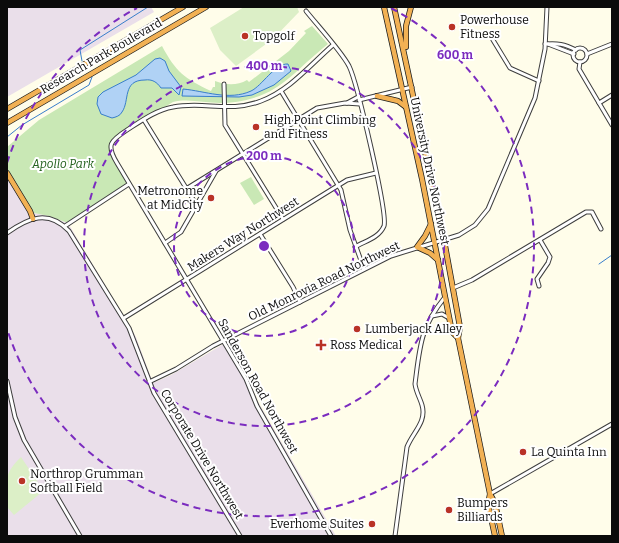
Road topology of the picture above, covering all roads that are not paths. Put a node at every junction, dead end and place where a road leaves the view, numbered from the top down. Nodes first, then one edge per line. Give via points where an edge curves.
1 (183, 7) edge
2 (206, 7) edge
3 (383, 7) edge
4 (394, 7) edge
5 (411, 7) edge
6 (546, 7) edge
7 (306, 12) dead end
8 (494, 40) dead end
9 (546, 44) junction
10 (612, 44) edge
11 (333, 45) junction
12 (576, 50) junction
13 (574, 54) junction
14 (586, 54) junction
15 (406, 59) junction
16 (580, 62) junction
17 (539, 81) junction
18 (224, 84) dead end
19 (413, 89) junction
20 (403, 90) junction
21 (281, 91) junction
22 (612, 95) edge
23 (377, 96) junction
24 (359, 100) junction
25 (345, 103) junction
26 (599, 103) junction
27 (406, 107) junction
28 (224, 108) junction
29 (7, 109) edge
30 (298, 119) junction
31 (144, 120) junction
32 (7, 123) edge
33 (612, 125) edge
34 (243, 154) junction
35 (216, 170) junction
36 (7, 173) edge
37 (376, 173) junction
38 (129, 184) junction
39 (339, 185) junction
40 (186, 188) junction
41 (196, 204) junction
42 (33, 219) junction
43 (283, 219) junction
44 (431, 223) junction
45 (65, 226) junction
46 (601, 229) dead end
47 (7, 233) edge
48 (260, 234) junction
49 (444, 240) junction
50 (540, 240) junction
51 (435, 242) junction
52 (165, 243) junction
53 (355, 247) junction
54 (417, 247) junction
55 (439, 261) junction
56 (364, 269) junction
57 (187, 279) junction
58 (540, 286) dead end
59 (453, 288) junction
60 (445, 297) junction
61 (300, 302) junction
62 (431, 317) junction
63 (124, 318) junction
64 (450, 320) junction
65 (458, 338) junction
66 (224, 342) junction
67 (7, 381) edge
68 (149, 382) junction
69 (612, 424) edge
70 (490, 494) junction
71 (80, 536) edge
72 (240, 536) edge
73 (332, 536) edge
74 (395, 536) edge
75 (495, 536) edge
76 (502, 536) edge

1 - 29 highway, Research Park Boulevard
2 - 32 highway, Research Park Boulevard
3 - 20 highway, University Drive Northwest
4 - 15 highway, University Drive Northwest
5 - 15 highway via 406,26
6 - 9 street, Old Monrovia Road Northwest
7 - 11 street
8 - 17 street via 510,68
9 - 12 street via 561,44
9 - 13 street
9 - 17 street, Old Monrovia Road Northwest
10 - 14 street
11 - 21 street
11 - 24 street via 349,65
12 - 13 street
12 - 14 street via 583,49
13 - 16 street
14 - 16 street via 585,59
15 - 19 highway, University Drive Northwest
16 - 26 street via 579,69
17 - 49 street, Old Monrovia Road Northwest via 530,111 488,209 475,225 459,235
18 - 28 street
19 - 20 street
19 - 49 highway, University Drive Northwest
20 - 23 street
20 - 27 highway, University Drive Northwest
21 - 28 street via 253,104
21 - 30 street
22 - 26 street
23 - 24 street
23 - 27 highway via 398,101
24 - 25 street
24 - 25 street
24 - 37 street
25 - 30 street via 319,107
26 - 33 street
27 - 44 highway, University Drive Northwest
28 - 31 street via 179,106 162,110
28 - 34 street via 225,125
30 - 34 street
30 - 39 street
31 - 38 street, Sanderson Road Northwest via 117,136 111,144 111,154
31 - 40 street
34 - 35 street
34 - 43 street
35 - 40 street
35 - 41 street
36 - 42 highway
37 - 39 street, Makers Way Northwest via 347,180
37 - 53 street via 384,215 383,227 374,237
38 - 45 street
38 - 52 street, Sanderson Road Northwest
39 - 43 street, Makers Way Northwest
39 - 53 street
40 - 41 street
41 - 52 street via 181,232
42 - 45 street via 52,219
42 - 47 street
43 - 48 street, Makers Way Northwest
44 - 51 highway, University Drive Northwest
44 - 54 highway
45 - 63 street, Corporate Drive Northwest
46 - 50 street via 591,212
48 - 57 street, Makers Way Northwest
48 - 61 street
49 - 51 street, Old Monrovia Road Northwest
49 - 59 highway, University Drive Northwest
50 - 58 street via 550,257 537,279
50 - 59 street via 472,280
51 - 54 street, Old Monrovia Road Northwest
51 - 55 highway, University Drive Northwest
52 - 57 street, Sanderson Road Northwest
53 - 56 street
54 - 55 highway
54 - 56 street, Old Monrovia Road Northwest
55 - 60 highway, University Drive Northwest
56 - 61 street, Old Monrovia Road Northwest
57 - 63 street, Makers Way Northwest
57 - 66 street, Sanderson Road Northwest
59 - 65 highway, University Drive Northwest via 460,327
60 - 62 street
60 - 64 highway, University Drive Northwest
61 - 66 street, Old Monrovia Road Northwest
62 - 64 street via 442,314
62 - 74 street via 422,335 415,384 423,416 407,447
63 - 68 street, Corporate Drive Northwest via 136,342
64 - 65 highway, University Drive Northwest via 452,332
65 - 70 highway, University Drive Northwest
66 - 68 street, Old Monrovia Road Northwest
66 - 73 street, Sanderson Road Northwest via 246,379 257,406
67 - 71 street via 16,421 24,440
68 - 72 street, Corporate Drive Northwest
69 - 70 street
70 - 75 highway, University Drive Northwest via 488,504
70 - 76 highway, University Drive Northwest via 495,503

